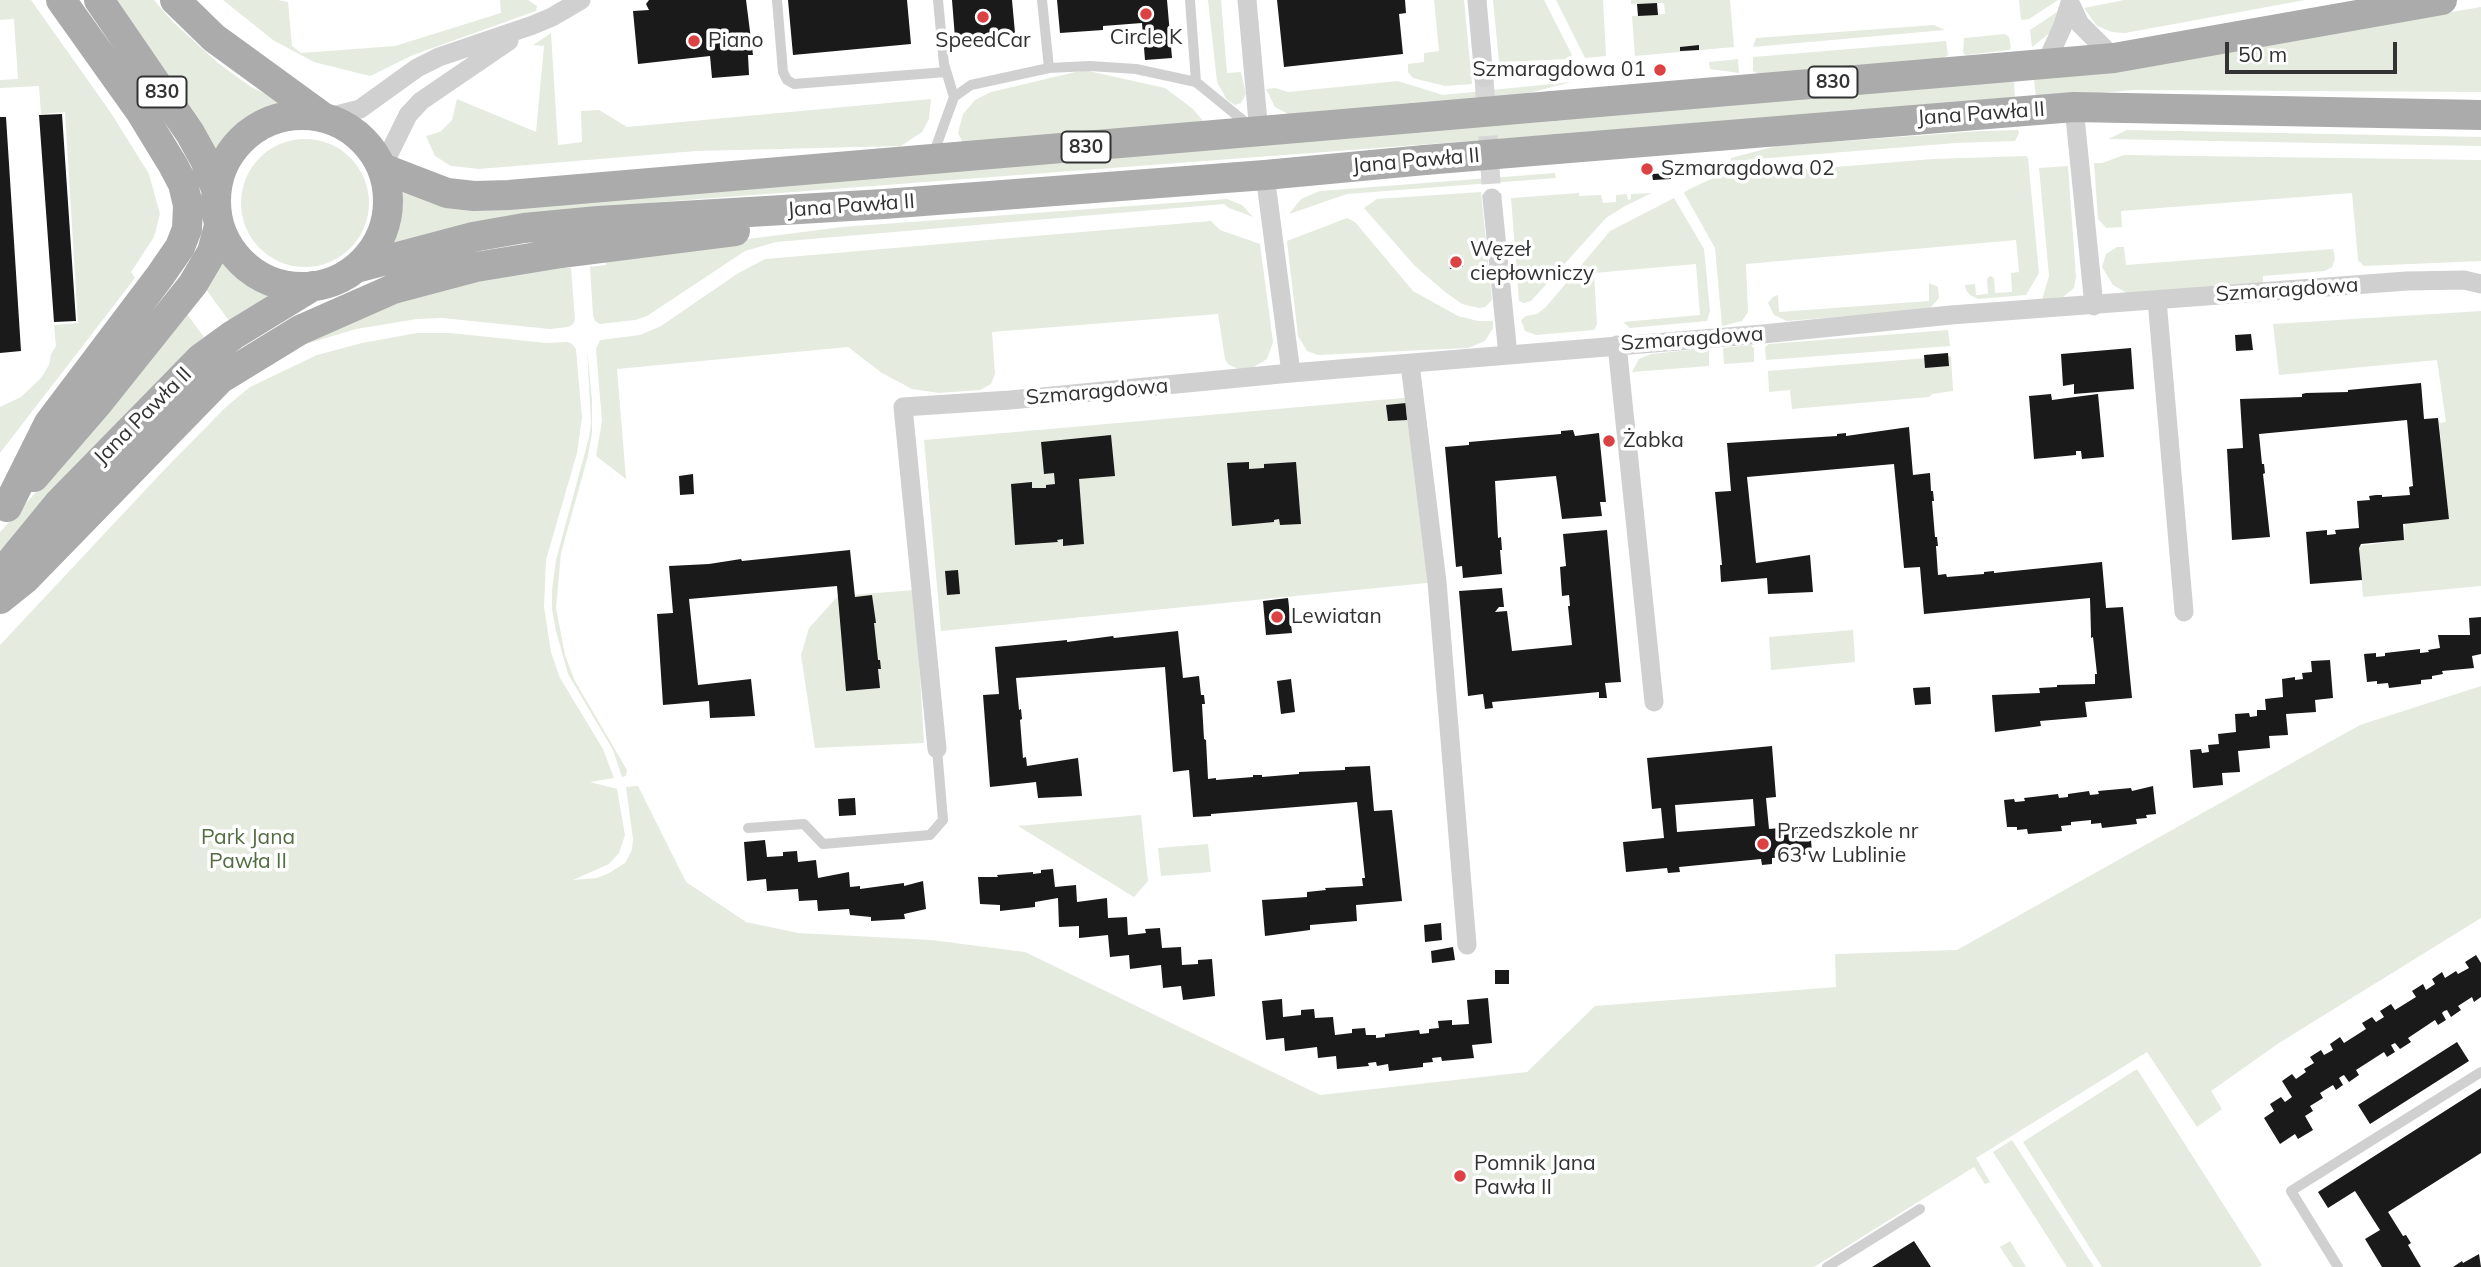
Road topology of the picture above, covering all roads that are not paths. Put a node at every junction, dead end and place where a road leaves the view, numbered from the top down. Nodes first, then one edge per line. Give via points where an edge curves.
1 (61, 0) edge
2 (99, 0) edge
3 (174, 0) edge
4 (581, 0) edge
5 (777, 0) edge
6 (938, 0) edge
7 (1042, 0) edge
8 (1190, 0) edge
9 (1247, 0) edge
10 (1477, 0) edge
11 (2442, 0) edge
12 (2070, 1) edge
13 (534, 25) junction
14 (2114, 58) junction
15 (2045, 65) junction
16 (1049, 68) junction
17 (946, 72) junction
18 (1484, 78) tunnel mouth
19 (1196, 82) junction
20 (954, 97) junction
21 (2074, 107) junction
22 (2481, 115) edge
23 (325, 118) junction
24 (1259, 133) junction
25 (931, 160) junction
26 (382, 168) junction
27 (1265, 175) junction
28 (216, 189) junction
29 (1492, 198) tunnel mouth
30 (884, 204) junction
31 (219, 226) junction
32 (356, 268) junction
33 (2481, 284) edge
34 (313, 286) junction
35 (2157, 300) junction
36 (2094, 306) junction
37 (1617, 345) junction
38 (1508, 355) junction
39 (1410, 364) junction
40 (1291, 373) junction
41 (3, 510) edge
42 (0, 575) edge
43 (0, 598) edge
44 (2184, 612) dead end
45 (1654, 702) dead end
46 (937, 749) joint
47 (748, 828) dead end
48 (1466, 945) dead end
49 (2481, 1072) edge
50 (1920, 1209) dead end
51 (1827, 1267) edge
52 (2338, 1267) edge

1 - 41 main road via 173,165 188,205 187,229 160,276 49,423
2 - 28 main road, 830 via 190,133
3 - 23 main road, 830 via 214,38
4 - 13 street
5 - 17 lane via 783,72 794,84
6 - 17 lane
7 - 16 lane
8 - 19 lane
9 - 24 street
10 - 18 street
11 - 14 main road, Jana Pawła II / 830
12 - 14 street via 2080,24
12 - 15 street
13 - 23 street via 439,57 360,109
13 - 26 street via 421,102 408,115
14 - 15 main road, Jana Pawła II / 830
15 - 24 main road, Jana Pawła II / 830, bridge
16 - 19 lane via 1136,69
16 - 20 lane via 971,85
17 - 20 lane
19 - 24 lane
20 - 25 lane
21 - 22 main road, Jana Pawła II / 830
21 - 27 main road, Jana Pawła II / 830, bridge
21 - 36 street
23 - 26 main road, 830 via 355,133
23 - 28 main road, 830 via 288,116 254,129 229,155
24 - 25 main road, Jana Pawła II / 830
25 - 26 main road, Jana Pawła II / 830 via 474,196 447,193
26 - 32 main road, 830 via 388,195 385,222 374,247
27 - 30 main road, Jana Pawła II / 830
27 - 40 street
28 - 31 main road, 830
29 - 38 street
30 - 32 main road, Jana Pawła II / 830 via 524,228
30 - 43 main road via 766,227 476,267 393,289 344,310 300,330 220,379 25,579
31 - 34 main road, 830 via 233,252 255,273 283,285
31 - 41 main road, Jana Pawła II via 212,252 193,284 98,403
32 - 34 main road, 830
33 - 35 street, Szmaragdowa via 2407,281
34 - 42 main road, Jana Pawła II via 200,359 76,484
35 - 36 street, Szmaragdowa
35 - 44 street
36 - 37 street, Szmaragdowa via 1951,314
37 - 38 street, Szmaragdowa
37 - 45 street
38 - 39 street, Szmaragdowa
39 - 40 street, Szmaragdowa
39 - 48 street via 1437,582
40 - 46 street, Szmaragdowa via 903,407
46 - 47 lane via 943,820 930,835 823,844 804,824
49 - 52 lane via 2291,1191
50 - 51 lane

